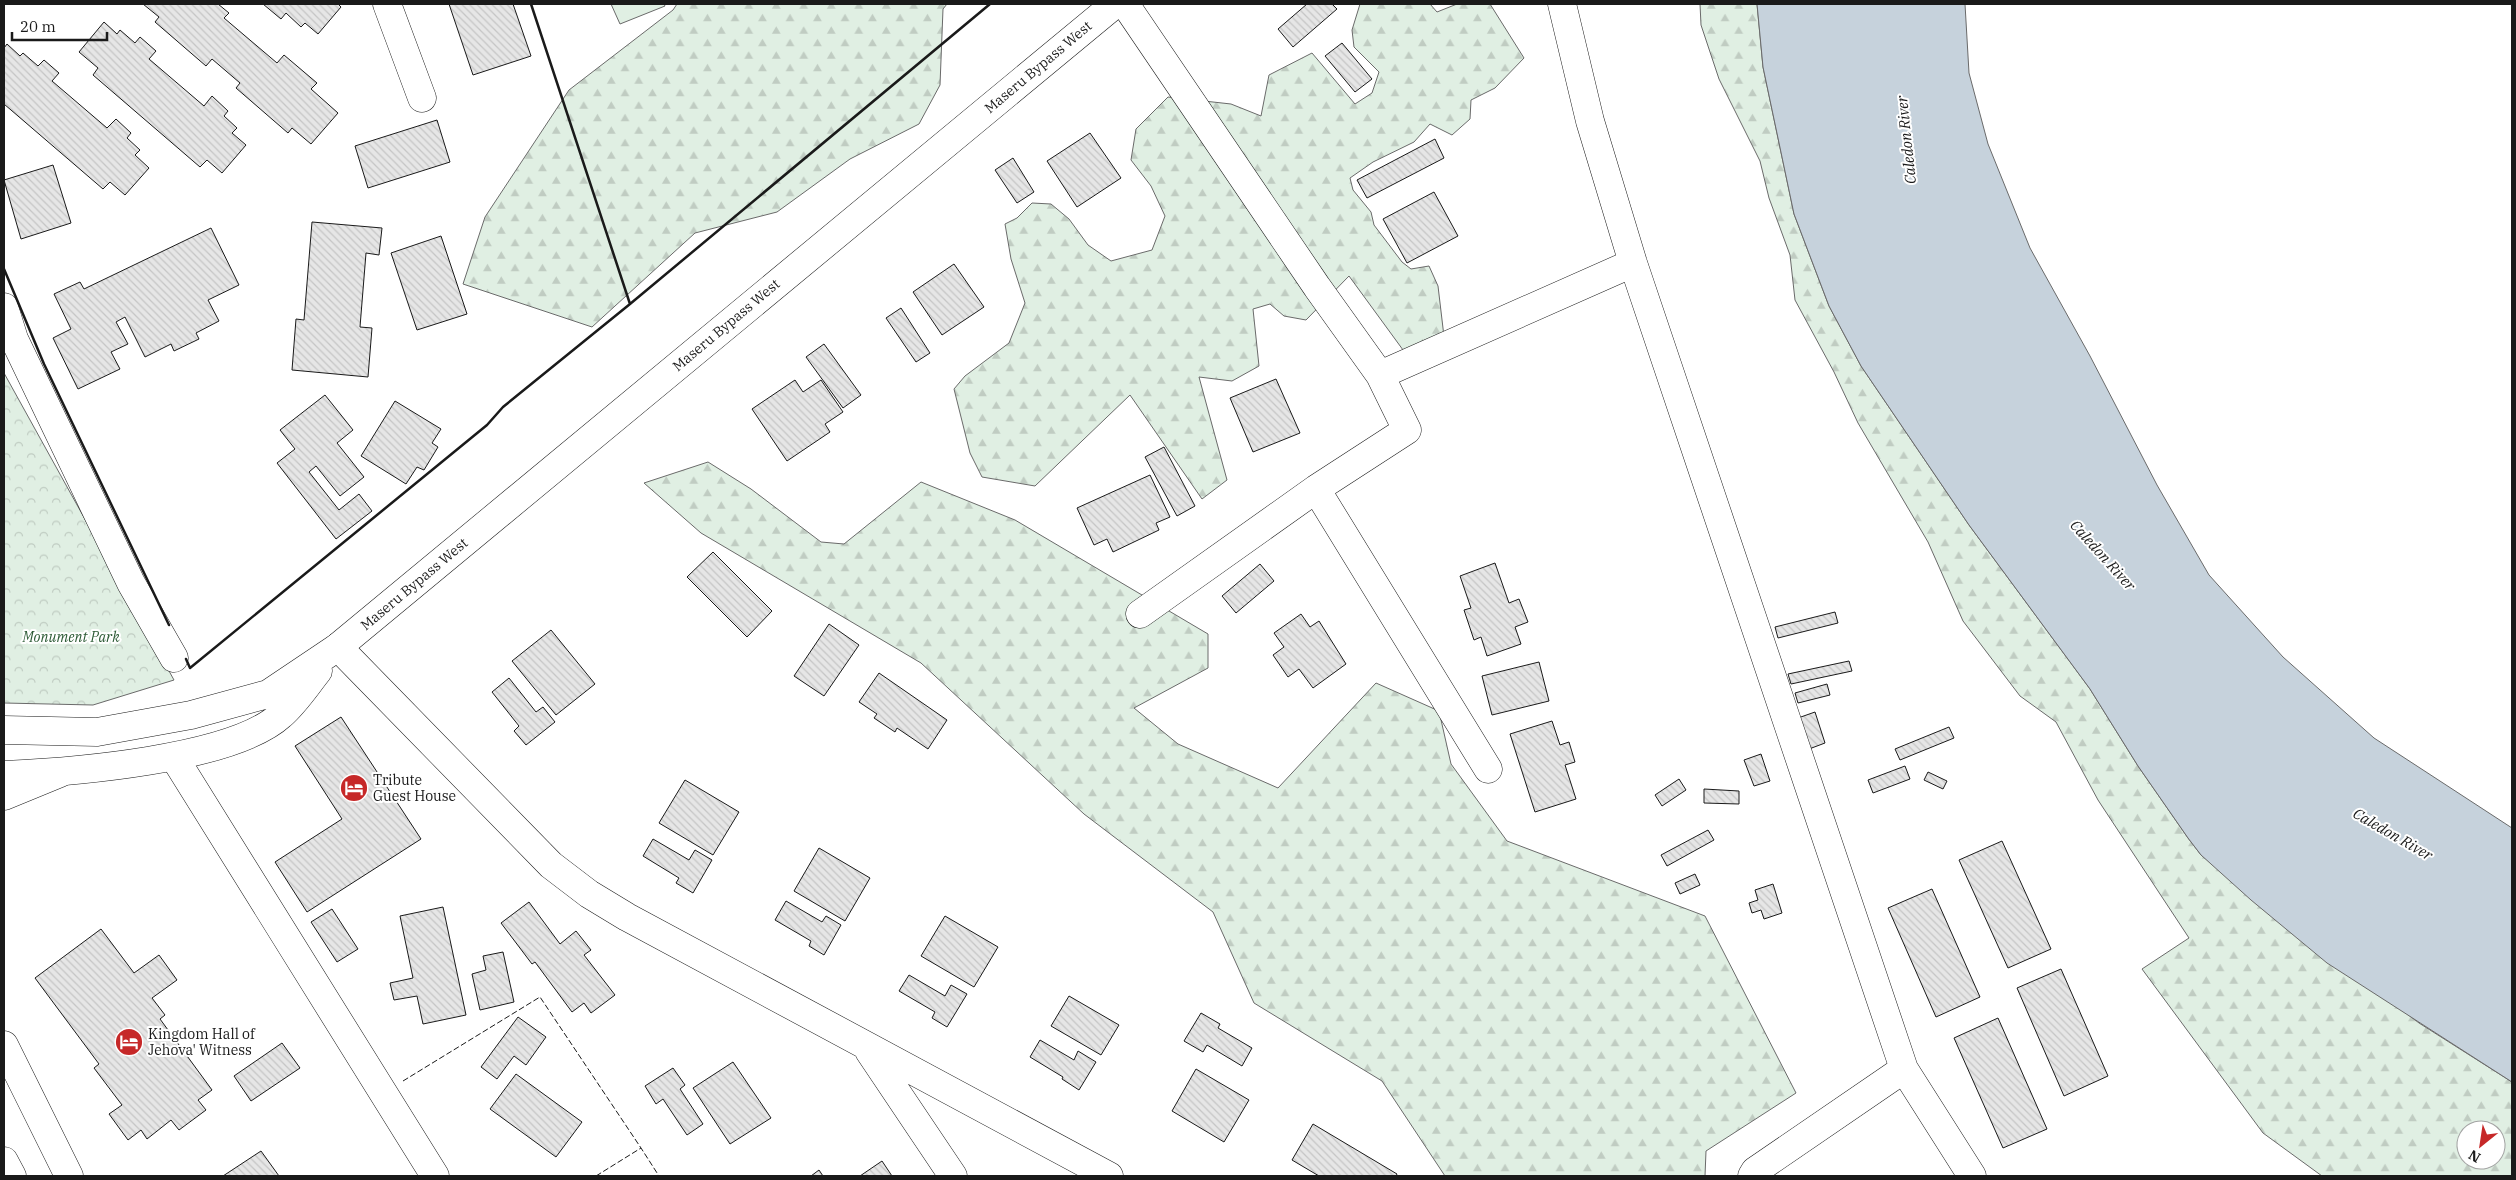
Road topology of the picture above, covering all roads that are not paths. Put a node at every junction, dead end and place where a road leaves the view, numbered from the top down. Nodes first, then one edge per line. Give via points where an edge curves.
1 (387, 4) edge
2 (1115, 4) edge
3 (1125, 4) edge
4 (1562, 4) edge
5 (422, 98) dead end
6 (1633, 263) junction
7 (4, 307) edge
8 (1380, 375) junction
9 (1316, 489) junction
10 (1140, 614) dead end
11 (338, 647) junction
12 (174, 658) dead end
13 (4, 730) edge
14 (174, 757) junction
15 (1488, 769) dead end
16 (60, 773) junction
17 (4, 774) edge
18 (4, 796) edge
19 (4, 1045) edge
20 (867, 1048) junction
21 (1904, 1069) junction
22 (4, 1161) edge
23 (12, 1176) edge
24 (69, 1176) edge
25 (436, 1176) edge
26 (954, 1176) edge
27 (1109, 1176) edge
28 (1752, 1176) edge
29 (1972, 1176) edge

1 - 5 main road
2 - 11 main road, Maseru Bypass West
3 - 8 main road
4 - 6 main road via 1590,121
6 - 8 main road
6 - 21 main road
7 - 12 main road via 14,339 131,583
8 - 9 main road via 1407,430
9 - 10 main road
9 - 15 main road
11 - 13 main road, Maseru Bypass West via 268,694 191,715 97,732
11 - 14 main road, Maseru Bypass West via 281,716 242,739
11 - 20 main road via 551,865 589,894
14 - 16 main road, Maseru Bypass West
14 - 25 main road
16 - 17 main road, Maseru Bypass West
16 - 18 main road
19 - 24 main road
20 - 26 main road
20 - 27 main road
21 - 28 main road
21 - 29 main road
22 - 23 main road

